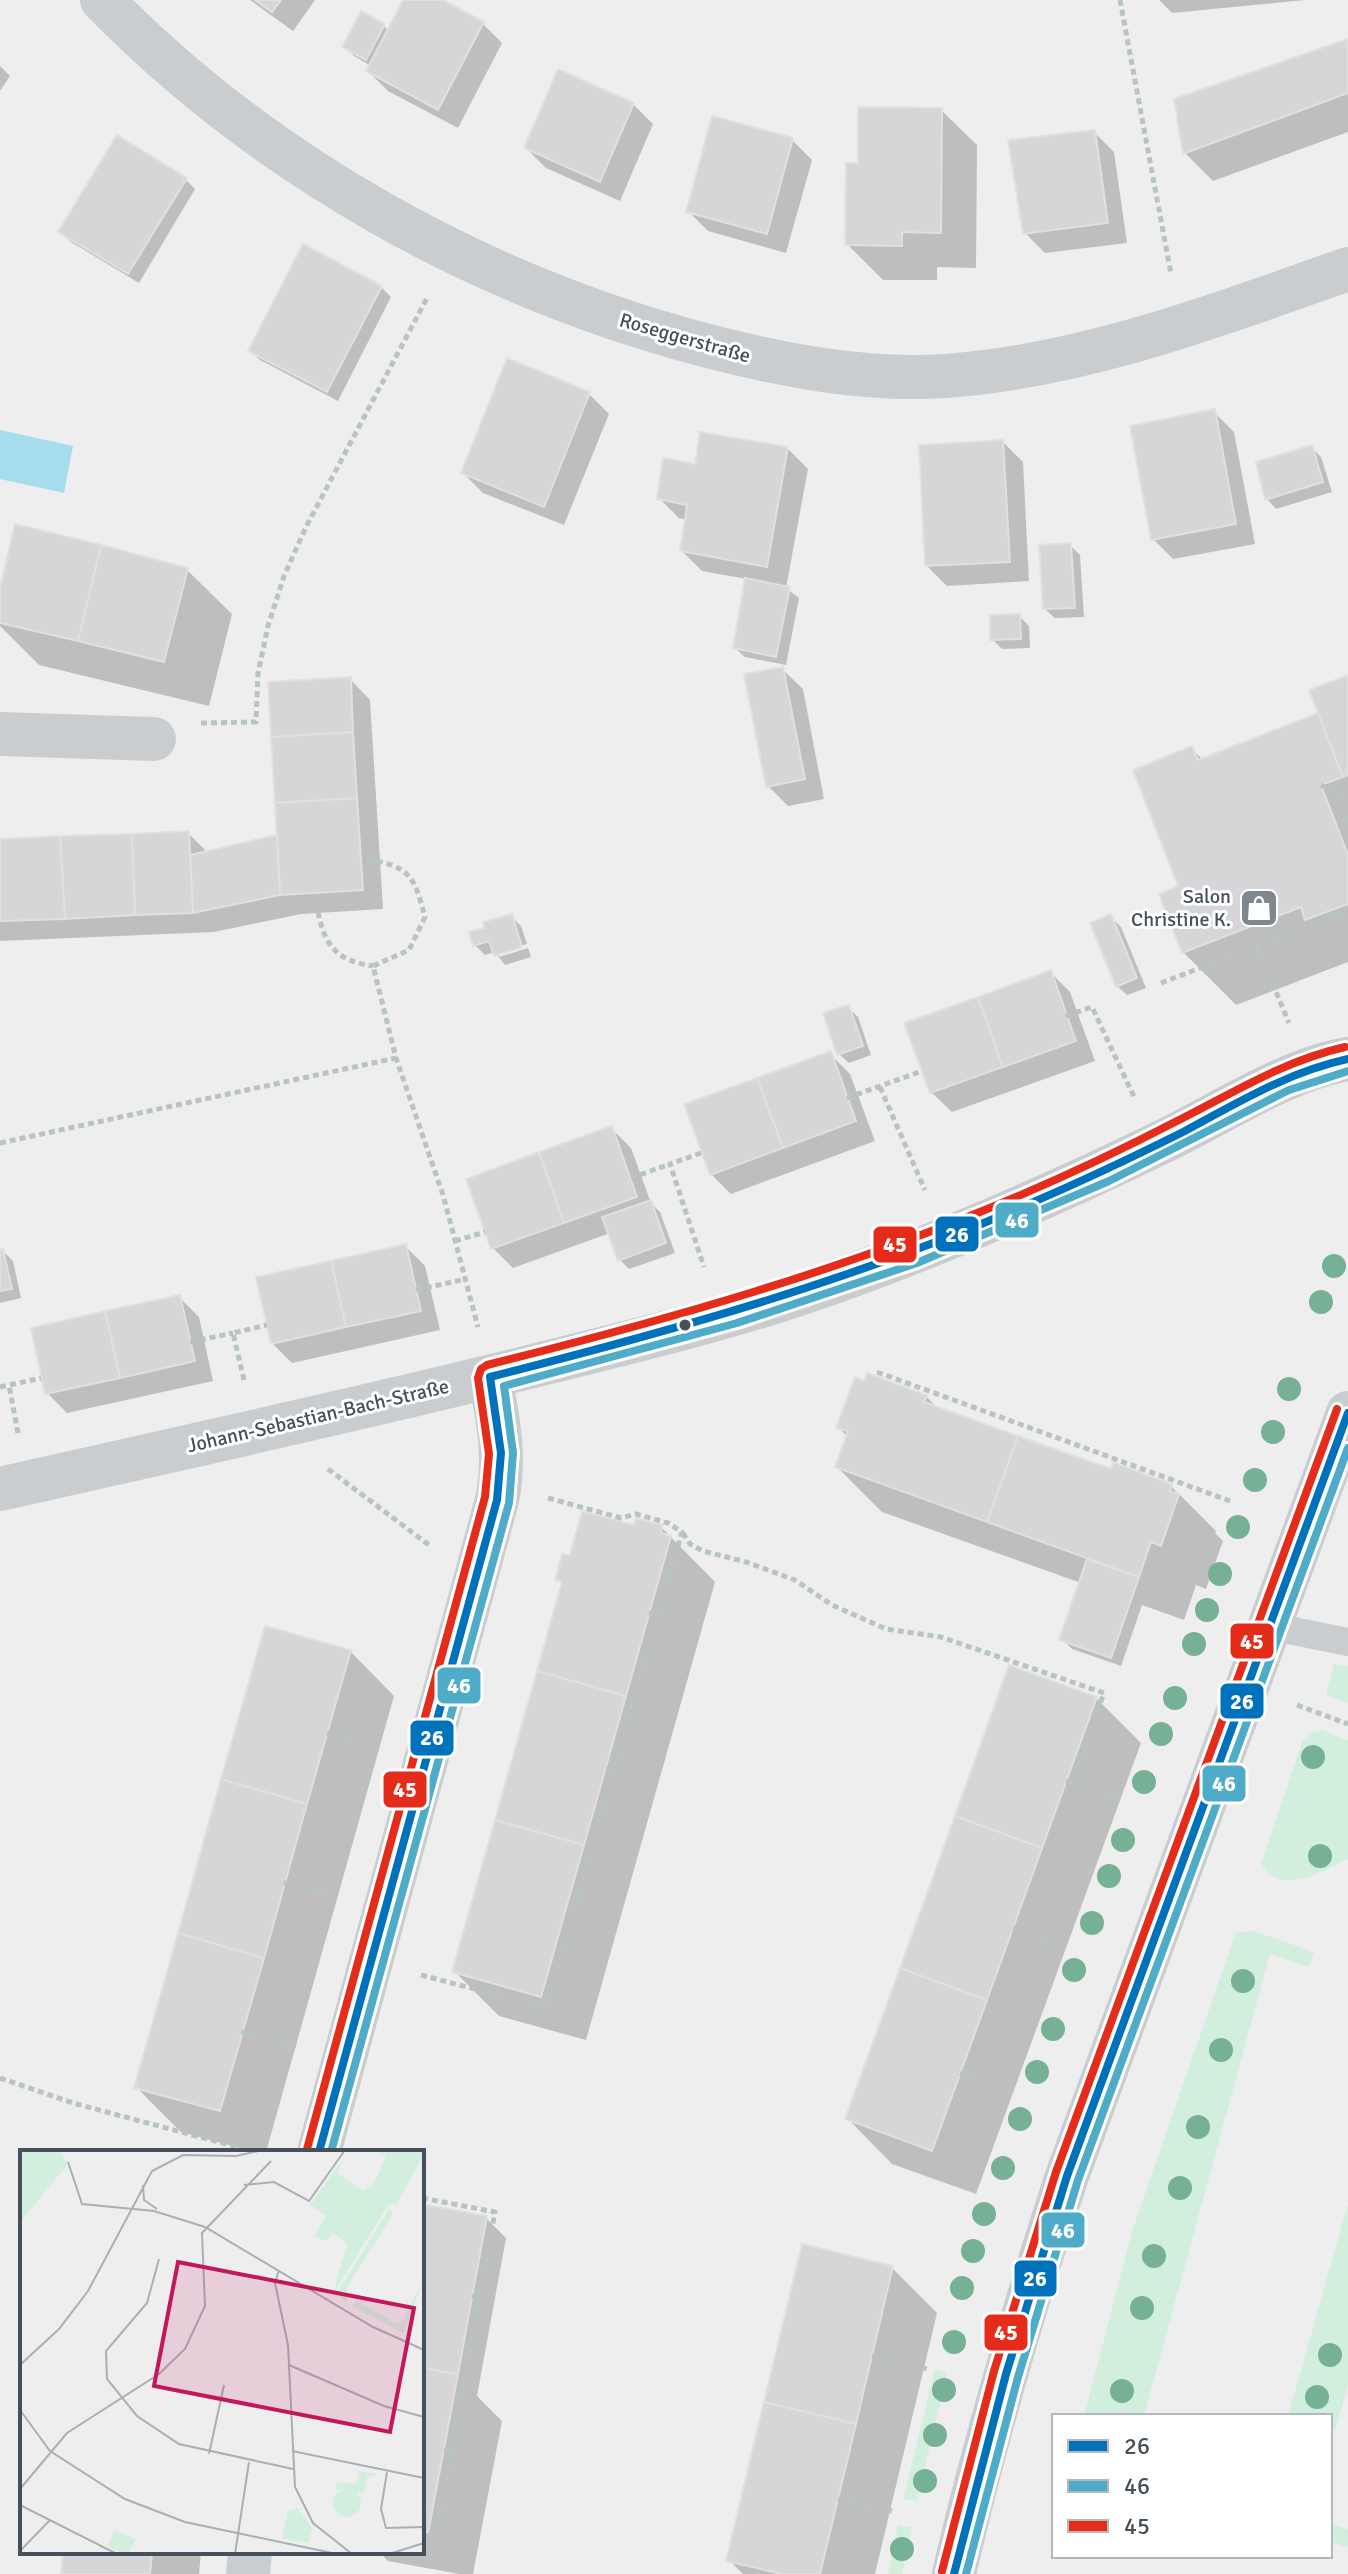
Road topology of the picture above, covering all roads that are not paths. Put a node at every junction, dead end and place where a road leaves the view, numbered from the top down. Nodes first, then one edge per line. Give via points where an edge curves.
1 (102, 0) edge
2 (1348, 269) edge
3 (0, 734) edge
4 (154, 739) road end
5 (1348, 1059) edge
6 (490, 1377) junction
7 (1348, 1413) edge
8 (0, 1489) edge
9 (1269, 1626) junction
10 (1348, 1642) edge
11 (320, 2150) edge
12 (250, 2554) edge
13 (248, 2574) edge
14 (954, 2574) edge

1 - 2 street, Roseggerstraße via 187,81 307,168 380,212 551,295 670,336 769,362 887,376 944,376 1027,365 1182,327
3 - 4 street
5 - 6 street, Johann-Sebastian-Bach-Straße via 1306,1071 1076,1183 829,1284
6 - 8 street, Johann-Sebastian-Bach-Straße
6 - 11 street via 500,1434 499,1490
7 - 9 street
9 - 10 lane
9 - 14 street via 1067,2176 1010,2362
12 - 13 street

